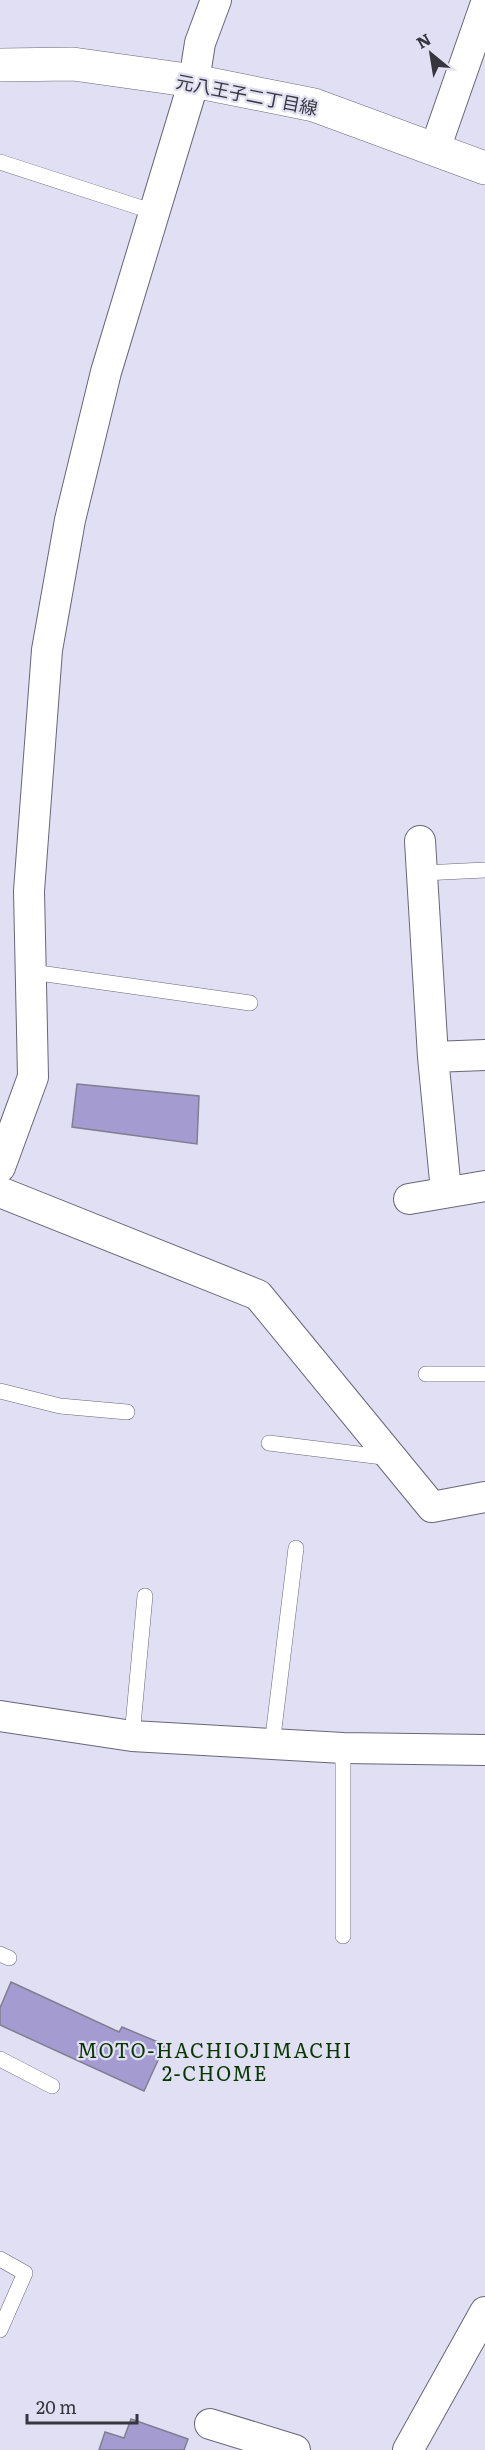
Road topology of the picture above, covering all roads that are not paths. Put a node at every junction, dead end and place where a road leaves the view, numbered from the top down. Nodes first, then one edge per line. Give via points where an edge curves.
1 (216, 0) edge
2 (485, 6) edge
3 (0, 65) edge
4 (194, 81) junction
5 (435, 149) junction
6 (0, 162) edge
7 (485, 168) edge
8 (154, 212) junction
9 (420, 841) dead end
10 (485, 870) edge
11 (423, 873) junction
12 (32, 972) junction
13 (250, 1003) dead end
14 (485, 1054) edge
15 (433, 1057) junction
16 (0, 1167) edge
17 (485, 1186) edge
18 (0, 1191) edge
19 (446, 1191) junction
20 (409, 1199) dead end
21 (426, 1374) dead end
22 (485, 1374) edge
23 (0, 1391) edge
24 (127, 1412) dead end
25 (269, 1443) dead end
26 (392, 1458) junction
27 (485, 1497) edge
28 (296, 1548) dead end
29 (145, 1596) dead end
30 (0, 1716) edge
31 (132, 1736) junction
32 (273, 1745) junction
33 (343, 1748) junction
34 (485, 1750) edge
35 (343, 1936) dead end
36 (0, 2059) edge
37 (52, 2086) dead end
38 (0, 2259) edge
39 (485, 2312) edge
40 (0, 2330) edge
41 (210, 2424) dead end
42 (295, 2450) edge
43 (408, 2450) edge

1 - 4 street via 200,43
2 - 5 street
3 - 4 street, 元八王子二丁目線 via 73,64
4 - 5 street, 元八王子二丁目線 via 314,105
4 - 8 street
5 - 7 street, 元八王子二丁目線
6 - 8 lane
8 - 12 street via 106,372 70,520 47,650 29,891
9 - 11 street
10 - 11 lane
11 - 15 street
12 - 13 lane
12 - 16 street via 33,1077
14 - 15 street
15 - 19 street
17 - 19 street
18 - 26 street via 258,1295
19 - 20 street
21 - 22 lane
23 - 24 lane via 60,1406
25 - 26 lane
26 - 27 street via 432,1507
28 - 32 lane
29 - 31 lane
30 - 31 street
31 - 32 street
32 - 33 street
33 - 34 street
33 - 35 lane
36 - 37 lane
38 - 40 lane via 25,2273
39 - 43 street
41 - 42 street

